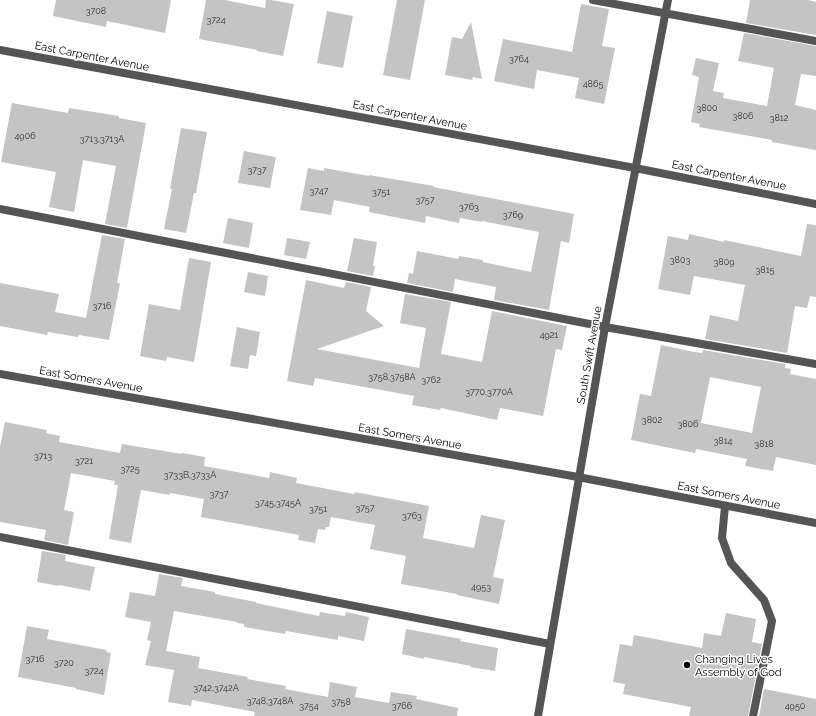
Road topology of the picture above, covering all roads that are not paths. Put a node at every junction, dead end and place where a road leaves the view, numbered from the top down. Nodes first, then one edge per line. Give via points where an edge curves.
1 (593, 0) edge
2 (668, 0) edge
3 (665, 14) junction
4 (816, 41) edge
5 (0, 50) edge
6 (635, 168) junction
7 (816, 204) edge
8 (0, 209) edge
9 (605, 327) junction
10 (816, 364) edge
11 (0, 374) edge
12 (578, 477) junction
13 (725, 506) junction
14 (816, 523) edge
15 (0, 537) edge
16 (550, 644) junction
17 (538, 716) edge
18 (753, 716) edge

1 - 3 street
2 - 3 street, South Swift Avenue
3 - 4 street
3 - 6 street, South Swift Avenue
5 - 6 street, East Carpenter Avenue
6 - 7 street, East Carpenter Avenue
6 - 9 street, South Swift Avenue
8 - 9 street
9 - 10 street
9 - 12 street, South Swift Avenue
11 - 12 street, East Somers Avenue
12 - 13 street, East Somers Avenue
12 - 16 street, South Swift Avenue
13 - 14 street, East Somers Avenue
13 - 18 street via 722,538 731,563 764,600 772,621
15 - 16 street
16 - 17 street, South Swift Avenue

